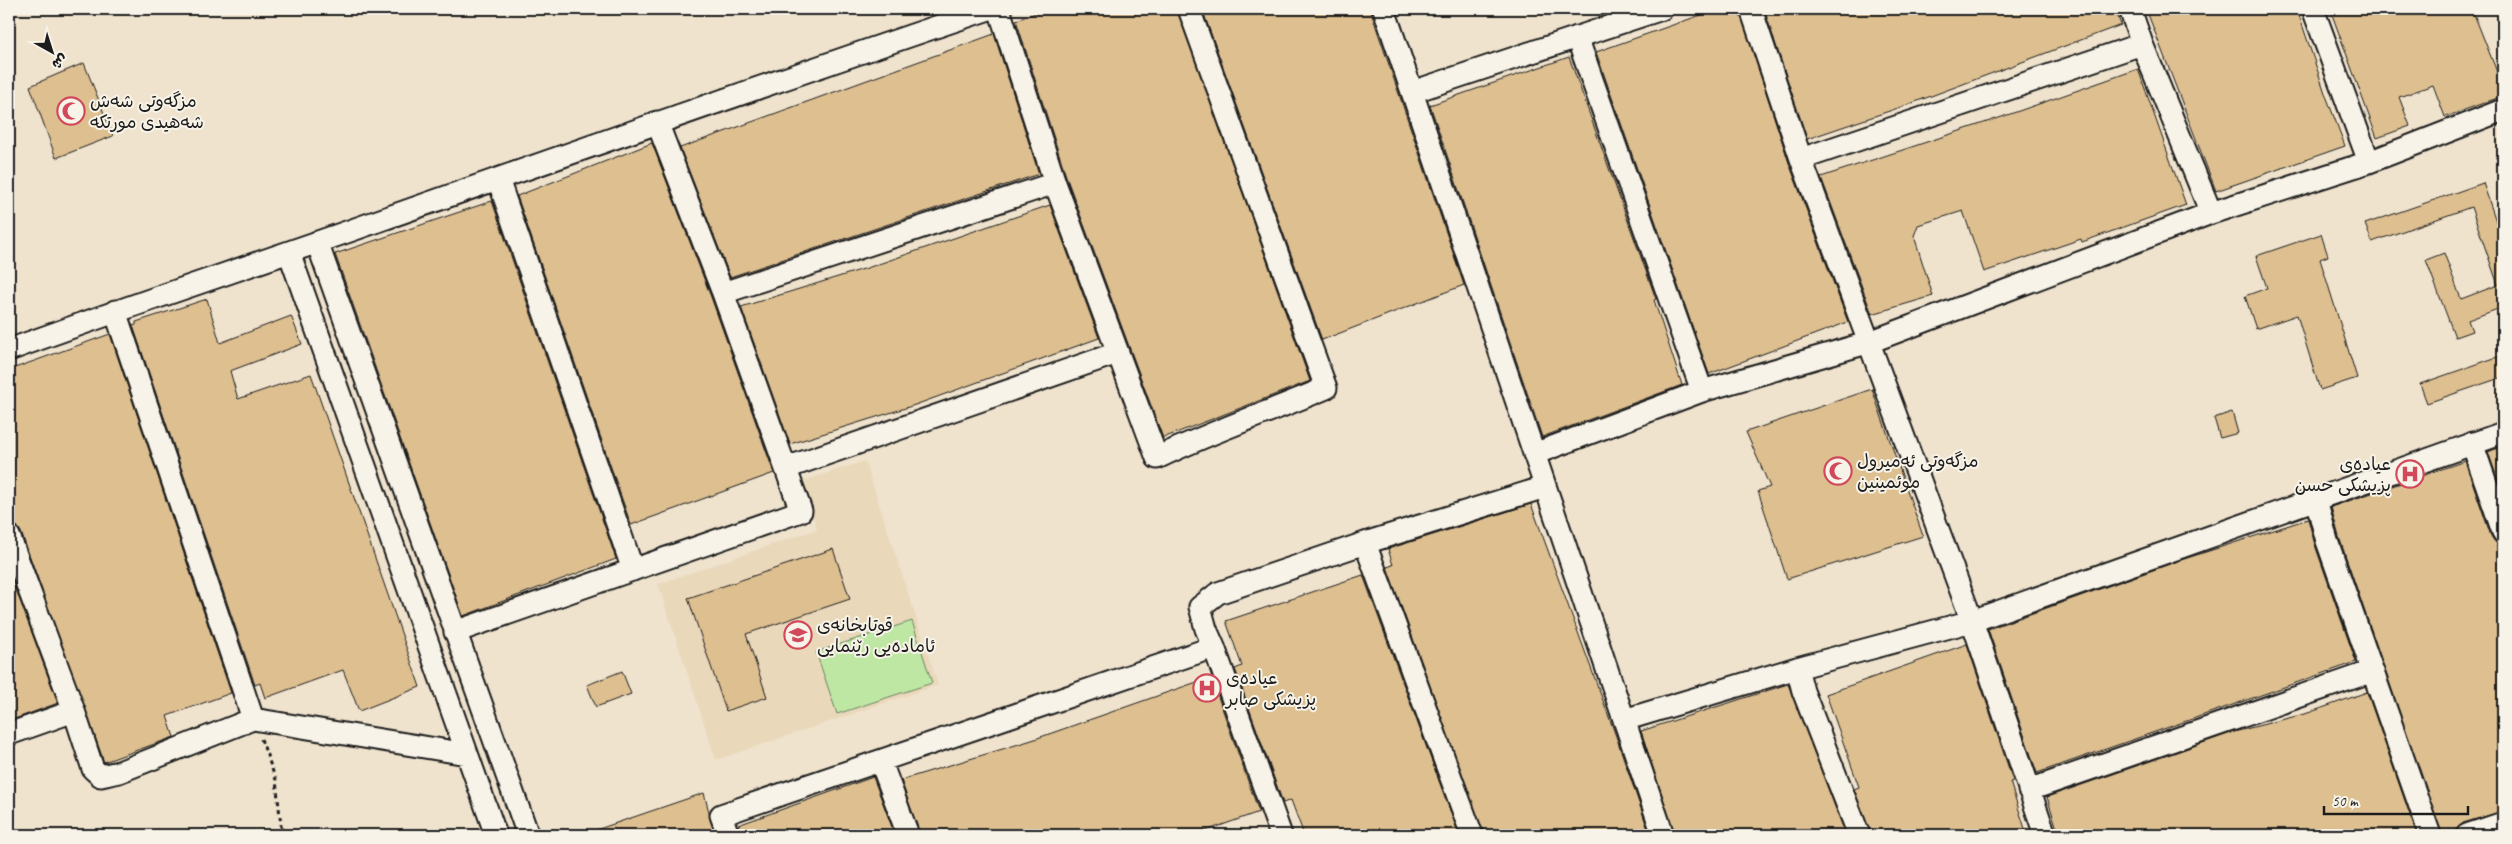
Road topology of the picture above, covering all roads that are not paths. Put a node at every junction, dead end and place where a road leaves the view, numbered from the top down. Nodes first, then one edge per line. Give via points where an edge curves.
1 (989, 9) edge
2 (998, 9) edge
3 (1189, 9) edge
4 (1384, 9) edge
5 (1662, 9) edge
6 (1751, 9) edge
7 (2130, 9) edge
8 (2313, 9) edge
9 (1577, 37) junction
10 (2142, 44) junction
11 (1412, 92) junction
12 (2503, 110) edge
13 (657, 122) junction
14 (1801, 159) junction
15 (2369, 162) junction
16 (498, 179) junction
17 (1055, 183) junction
18 (2211, 213) junction
19 (317, 242) junction
20 (289, 252) junction
21 (723, 292) junction
22 (115, 311) junction
23 (1867, 343) junction
24 (9, 350) edge
25 (1117, 353) junction
26 (1702, 391) junction
27 (2503, 432) edge
28 (2472, 443) junction
29 (1534, 454) junction
30 (786, 468) junction
31 (1545, 487) junction
32 (2316, 499) junction
33 (2503, 532) edge
34 (10, 542) edge
35 (1365, 543) junction
36 (633, 570) junction
37 (1972, 620) junction
38 (456, 632) junction
39 (1214, 646) junction
40 (1797, 668) junction
41 (2373, 671) junction
42 (74, 711) junction
43 (253, 719) junction
44 (1624, 720) junction
45 (9, 734) edge
46 (467, 754) junction
47 (881, 762) junction
48 (2029, 790) junction
49 (2503, 822) edge
50 (1277, 834) edge
51 (496, 835) edge
52 (528, 835) edge
53 (728, 835) edge
54 (908, 835) edge
55 (1472, 835) edge
56 (1663, 835) edge
57 (1858, 835) edge
58 (2045, 835) edge
59 (2430, 835) edge
60 (2467, 835) edge

1 - 13 street
2 - 17 street
3 - 25 street via 1326,388 1197,438 1157,458
4 - 11 street
5 - 9 street
6 - 14 street
7 - 10 street
8 - 15 street
9 - 11 street
9 - 26 street
10 - 14 street
10 - 18 street
11 - 29 street
12 - 15 street
13 - 16 street
13 - 21 street
14 - 23 street
15 - 18 street
16 - 19 street
16 - 36 street
17 - 21 street
17 - 25 street
18 - 23 street
19 - 20 street
19 - 38 street
20 - 22 street
20 - 46 street
21 - 30 street
22 - 24 street
22 - 43 street
23 - 26 street
23 - 37 street
25 - 30 street
26 - 29 street
27 - 28 street
28 - 32 street
28 - 33 street
29 - 31 street
30 - 36 street via 801,511
31 - 35 street
31 - 44 street
32 - 37 street
32 - 41 street via 2327,541
34 - 42 street
35 - 39 street via 1218,593 1200,606
35 - 55 street
36 - 38 street
37 - 40 street
37 - 48 street
38 - 52 street
39 - 47 street
39 - 50 street
40 - 44 street
40 - 57 street
41 - 48 street
41 - 59 street
42 - 43 street via 93,769 102,776
42 - 45 street
43 - 46 street
44 - 56 street
46 - 51 street
47 - 53 street via 721,815
47 - 54 street
48 - 58 street
49 - 60 street

